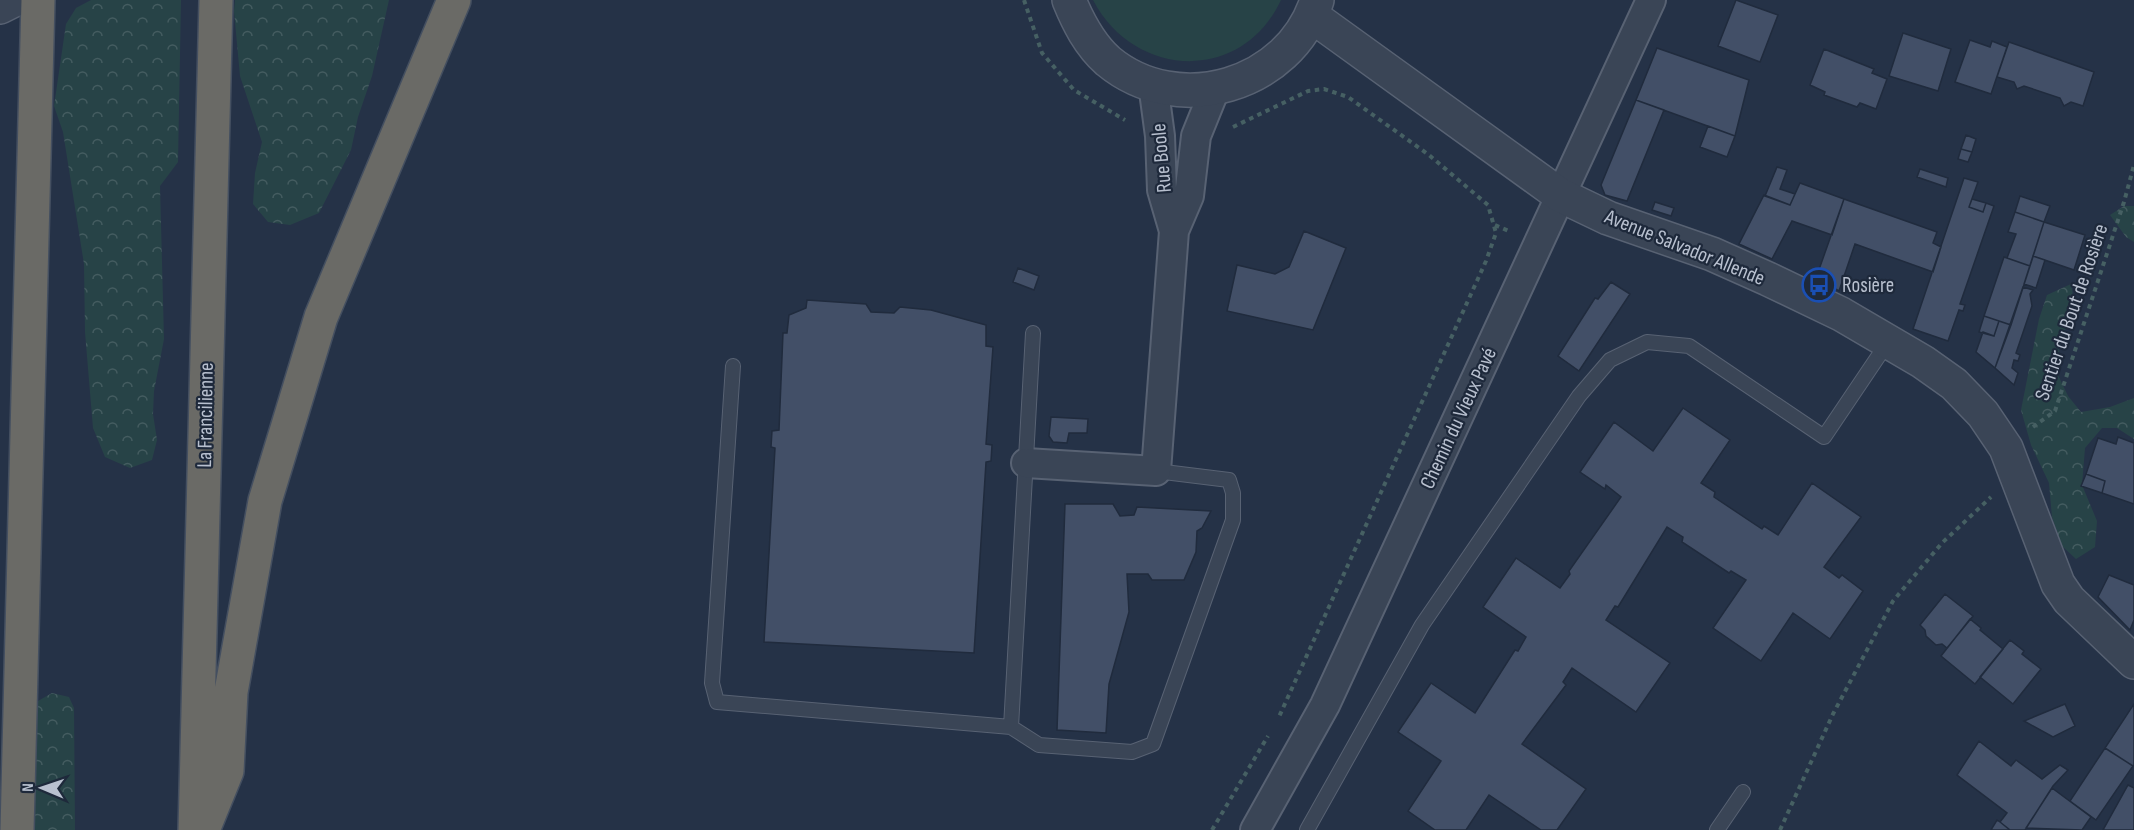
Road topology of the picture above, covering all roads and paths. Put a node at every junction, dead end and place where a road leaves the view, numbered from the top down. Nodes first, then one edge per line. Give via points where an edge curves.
1 (14, 0) edge
2 (38, 0) edge
3 (216, 0) edge
4 (454, 0) edge
5 (1069, 0) edge
6 (1651, 0) edge
7 (0, 7) edge
8 (1315, 8) edge
9 (1153, 84) junction
10 (1215, 89) junction
11 (1196, 136) junction
12 (2134, 165) edge
13 (1560, 195) junction
14 (1174, 231) junction
15 (1033, 333) dead end
16 (1888, 342) junction
17 (733, 366) dead end
18 (2006, 448) junction
19 (1026, 463) junction
20 (1156, 471) junction
21 (2019, 479) junction
22 (2134, 662) edge
23 (1276, 723) dead end
24 (1011, 727) junction
25 (1270, 733) dead end
26 (1743, 792) dead end
27 (17, 830) edge
28 (195, 830) edge
29 (203, 830) edge
30 (1212, 830) edge
31 (1255, 830) edge
32 (1307, 830) edge
33 (1717, 830) edge
34 (1780, 830) edge

1 - 7 street
2 - 27 highway
3 - 28 highway, La Francilienne
4 - 29 highway via 321,317 265,501 231,692 227,771
5 - 9 street via 1082,31 1108,61
6 - 13 street, Chemin du Vieux Pavé
8 - 10 street via 1289,49 1258,74
8 - 13 street, Avenue Salvador Allende
9 - 10 street via 1181,91
9 - 14 street, Rue Boole via 1162,190
10 - 11 street, Rue Boole
11 - 14 street, Rue Boole via 1189,196
11 - 23 path via 1213,137 1308,91 1334,92 1348,97 1429,155 1488,205 1495,225 1486,261
12 - 18 path, Sentier du Bout de Rosière via 2055,411
13 - 16 street, Avenue Salvador Allende via 1608,218 1712,254 1841,314
13 - 31 street, Chemin du Vieux Pavé via 1325,705
14 - 20 street, Rue Boole
15 - 19 lane
16 - 18 street, Avenue Salvador Allende via 1954,384 1983,414
16 - 32 lane via 1824,436 1689,346 1647,342 1610,360 1579,396 1422,625
17 - 24 lane via 712,683 717,702
18 - 21 street, Avenue Salvador Allende
19 - 20 street
19 - 24 lane
20 - 24 lane via 1229,480 1233,520 1153,744 1132,752 1039,745
21 - 22 street, Avenue Salvador Allende via 2069,600
21 - 34 path via 1984,501 1893,601 1833,714
25 - 30 path
26 - 33 lane

